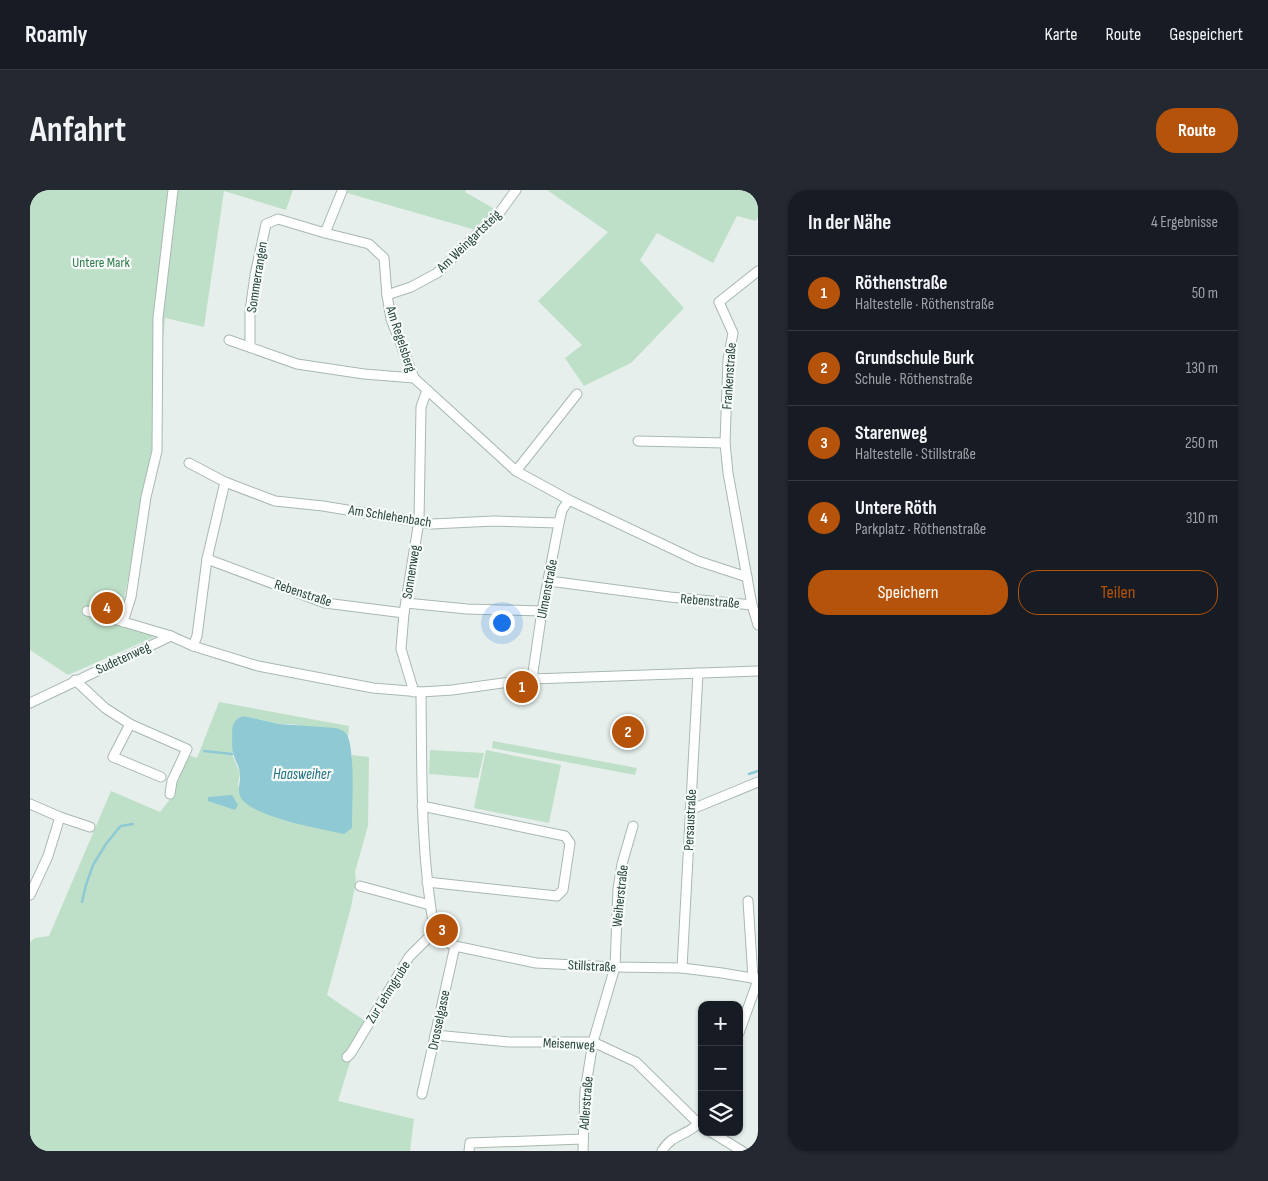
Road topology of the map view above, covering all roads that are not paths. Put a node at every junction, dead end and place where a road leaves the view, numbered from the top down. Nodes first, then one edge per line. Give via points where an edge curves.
1 (173, 190) edge
2 (516, 190) edge
3 (342, 191) edge
4 (325, 233) junction
5 (758, 271) edge
6 (387, 295) junction
7 (230, 340) dead end
8 (250, 347) junction
9 (414, 378) junction
10 (427, 390) junction
11 (577, 394) dead end
12 (638, 441) dead end
13 (725, 443) junction
14 (190, 463) dead end
15 (516, 471) junction
16 (225, 482) junction
17 (569, 500) junction
18 (419, 522) junction
19 (559, 523) junction
20 (207, 559) junction
21 (747, 577) junction
22 (549, 581) junction
23 (406, 603) junction
24 (752, 605) junction
25 (87, 611) dead end
26 (542, 611) junction
27 (404, 613) junction
28 (123, 622) junction
29 (758, 625) edge
30 (171, 636) junction
31 (193, 646) junction
32 (758, 671) edge
33 (698, 673) junction
34 (75, 680) junction
35 (532, 680) junction
36 (418, 692) junction
37 (30, 703) edge
38 (130, 724) junction
39 (161, 777) dead end
40 (758, 782) edge
41 (170, 794) dead end
42 (30, 804) edge
43 (422, 806) junction
44 (690, 810) junction
45 (60, 817) junction
46 (633, 826) dead end
47 (90, 827) dead end
48 (427, 882) junction
49 (360, 886) dead end
50 (30, 894) edge
51 (748, 901) dead end
52 (430, 905) junction
53 (435, 934) junction
54 (455, 946) junction
55 (615, 968) junction
56 (682, 968) junction
57 (756, 979) edge
58 (743, 1020) edge
59 (435, 1035) junction
60 (594, 1042) junction
61 (347, 1057) dead end
62 (422, 1094) dead end
63 (698, 1121) edge
64 (698, 1125) edge
65 (718, 1136) edge
66 (583, 1139) junction
67 (469, 1151) edge
68 (583, 1151) edge
69 (662, 1151) edge
70 (742, 1151) edge

1 - 28 street via 158,318 157,451
2 - 6 street, Am Weingartsteig via 500,212 437,273 411,288
3 - 4 street
4 - 6 street, Am Regelsberg via 369,244 384,258
4 - 8 street, Sommerrangen via 278,219 266,224 252,293
5 - 13 street, Frankenstraße via 719,302 733,333 728,360
6 - 9 street, Am Regelsberg via 391,319
7 - 8 street
8 - 9 street via 297,364
9 - 10 street, Am Regelsberg
10 - 15 street, Am Regelsberg
10 - 18 street, Sonnenweg via 421,406
11 - 15 street
12 - 13 street
13 - 21 street, Frankenstraße
14 - 16 street, Am Schlehenbach
15 - 17 street, Am Regelsberg
16 - 18 street, Am Schlehenbach via 275,501
16 - 20 street
17 - 19 street, Ulmenstraße
17 - 21 street, Am Regelsberg via 698,561
18 - 19 street, Am Schlehenbach
18 - 23 street, Sonnenweg
19 - 22 street, Ulmenstraße
20 - 27 street, Rebenstraße via 325,603
20 - 31 street
21 - 24 street, Frankenstraße
22 - 24 street, Rebenstraße
22 - 26 street, Ulmenstraße
23 - 26 street
23 - 27 street, Sonnenweg
24 - 29 street, Frankenstraße
25 - 28 street
26 - 35 street, Ulmenstraße
27 - 36 street, Sonnenweg via 402,649
28 - 30 street
30 - 31 street
30 - 34 street, Sudetenweg
31 - 36 street via 304,676
32 - 33 street
33 - 35 street
33 - 44 street, Persaustraße
34 - 37 street, Sudetenweg
34 - 38 street, Sudetenweg via 105,708
35 - 36 street
36 - 43 street, Sonnenweg
38 - 39 street via 113,757
38 - 41 street, Sudetenweg via 187,749 172,781
40 - 44 street
42 - 45 street
43 - 48 street, Sonnenweg
43 - 48 street via 564,836 570,843 563,890 557,896
44 - 56 street, Persaustraße
45 - 47 street
45 - 50 street via 48,856
46 - 55 street, Weiherstraße via 618,889
48 - 52 street, Sonnenweg
49 - 52 street
51 - 57 street
52 - 53 street, Sonnenweg
53 - 54 street, Stillstraße
53 - 61 street, Zur Lehmgrube via 409,958
54 - 55 street, Stillstraße via 536,963
54 - 59 street, Drosselgasse
55 - 56 street, Stillstraße
55 - 60 street, Adlerstraße
56 - 57 street, Stillstraße
57 - 58 street
59 - 60 street, Meisenweg via 509,1042
59 - 62 street, Drosselgasse
60 - 63 street, Meisenweg via 636,1062
60 - 66 street, Adlerstraße via 585,1091
64 - 69 street via 668,1142
65 - 70 street
66 - 67 street via 470,1143
66 - 68 street, Adlerstraße

